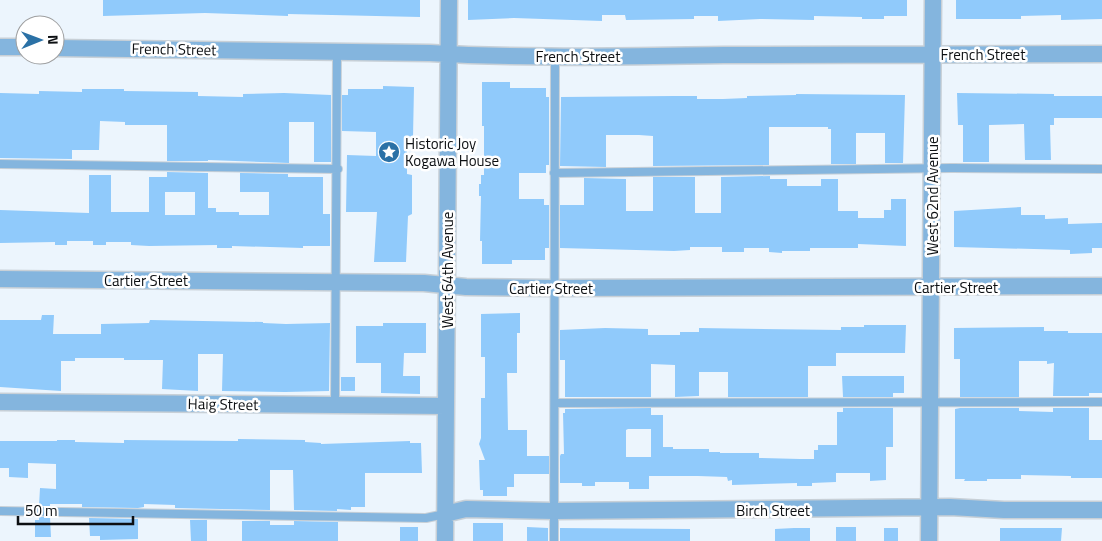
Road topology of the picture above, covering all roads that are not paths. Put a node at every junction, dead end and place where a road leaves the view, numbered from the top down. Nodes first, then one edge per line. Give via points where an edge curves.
1 (449, 0) edge
2 (932, 0) edge
3 (0, 47) edge
4 (15, 47) edge
5 (65, 48) edge
6 (337, 52) junction
7 (932, 53) junction
8 (448, 54) junction
9 (1102, 54) edge
10 (555, 57) junction
11 (0, 164) edge
12 (932, 168) junction
13 (338, 169) junction
14 (1102, 169) edge
15 (554, 173) junction
16 (0, 279) edge
17 (336, 282) junction
18 (447, 285) junction
19 (1102, 286) edge
20 (931, 287) junction
21 (553, 288) junction
22 (0, 402) edge
23 (931, 402) junction
24 (1102, 402) edge
25 (555, 403) junction
26 (335, 405) junction
27 (446, 406) junction
28 (930, 508) junction
29 (1102, 510) edge
30 (0, 511) edge
31 (554, 511) junction
32 (445, 514) junction
33 (445, 541) edge
34 (554, 541) edge
35 (929, 541) edge

1 - 8 street, West 64th Avenue
2 - 7 street, West 62nd Avenue
3 - 4 street
5 - 6 street, French Street
6 - 8 street, French Street
6 - 13 lane
7 - 9 street, French Street
7 - 10 street, French Street
7 - 12 street, West 62nd Avenue
8 - 10 street, French Street
8 - 18 street, West 64th Avenue
10 - 15 lane
11 - 13 lane
12 - 14 lane
12 - 15 lane
12 - 20 street, West 62nd Avenue
13 - 17 lane
15 - 21 lane
16 - 17 street, Cartier Street
17 - 18 street, Cartier Street
17 - 26 lane
18 - 21 street, Cartier Street
18 - 27 street, West 64th Avenue
19 - 20 street, Cartier Street
20 - 21 street, Cartier Street
20 - 23 street, West 62nd Avenue
21 - 25 lane
22 - 26 street, Haig Street
23 - 24 lane
23 - 25 lane
23 - 28 street, West 62nd Avenue
25 - 31 lane
26 - 27 street, Haig Street
27 - 32 street, West 64th Avenue
28 - 29 street, Birch Street
28 - 31 street, Birch Street
28 - 35 street, West 62nd Avenue
30 - 32 lane via 426,518
31 - 32 street, Birch Street via 466,509
31 - 34 lane
32 - 33 street, West 64th Avenue

